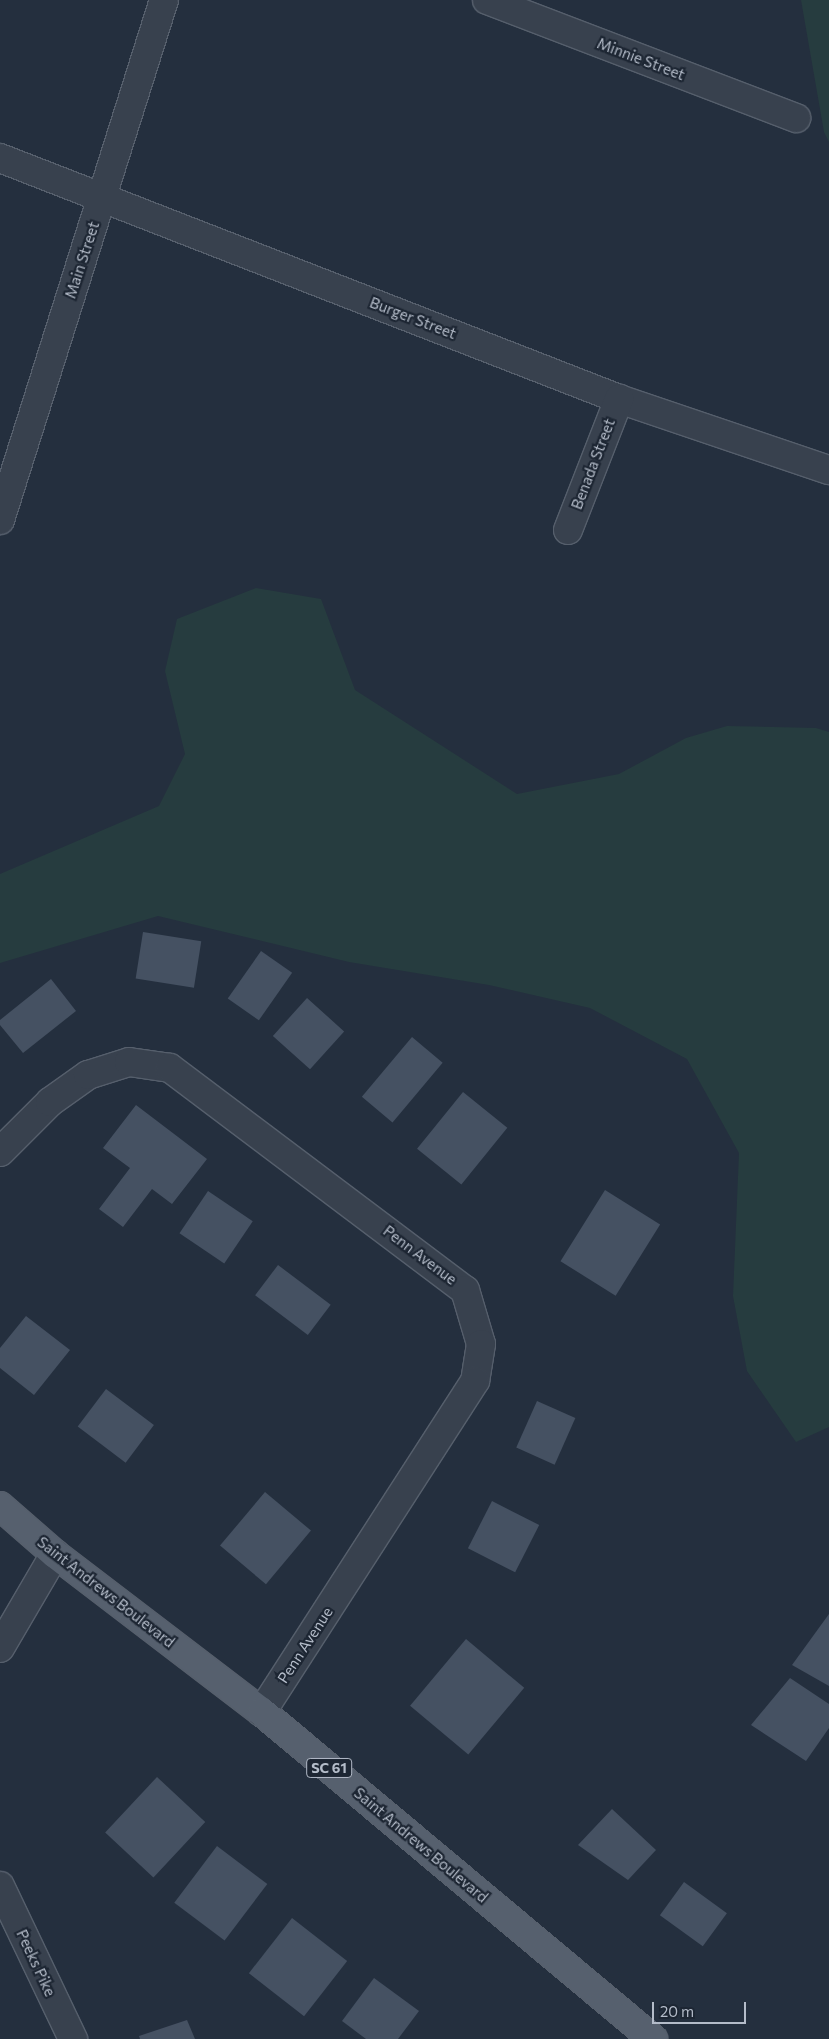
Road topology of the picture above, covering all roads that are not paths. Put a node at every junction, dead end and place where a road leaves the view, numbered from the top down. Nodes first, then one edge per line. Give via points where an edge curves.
1 (164, 0) edge
2 (487, 0) edge
3 (796, 118) dead end
4 (0, 158) edge
5 (103, 196) junction
6 (619, 399) junction
7 (829, 470) edge
8 (0, 520) edge
9 (568, 530) dead end
10 (0, 1152) edge
11 (0, 1506) edge
12 (55, 1554) junction
13 (0, 1648) edge
14 (262, 1712) junction
15 (0, 1886) edge
16 (72, 2039) edge
17 (653, 2039) edge

1 - 5 street, Main Street
2 - 3 street, Minnie Street
4 - 5 street, Burger Street
5 - 6 street, Burger Street
5 - 8 street, Main Street
6 - 7 street, Burger Street
6 - 9 street, Benada Street
10 - 14 street, Penn Avenue via 50,1102 88,1075 129,1062 170,1068 465,1290 481,1344 475,1381
11 - 12 main road, Saint Andrews Boulevard / SC 61
12 - 13 street
12 - 14 main road, Saint Andrews Boulevard / SC 61
14 - 17 main road, Saint Andrews Boulevard / SC 61
15 - 16 street, Peeks Pike

